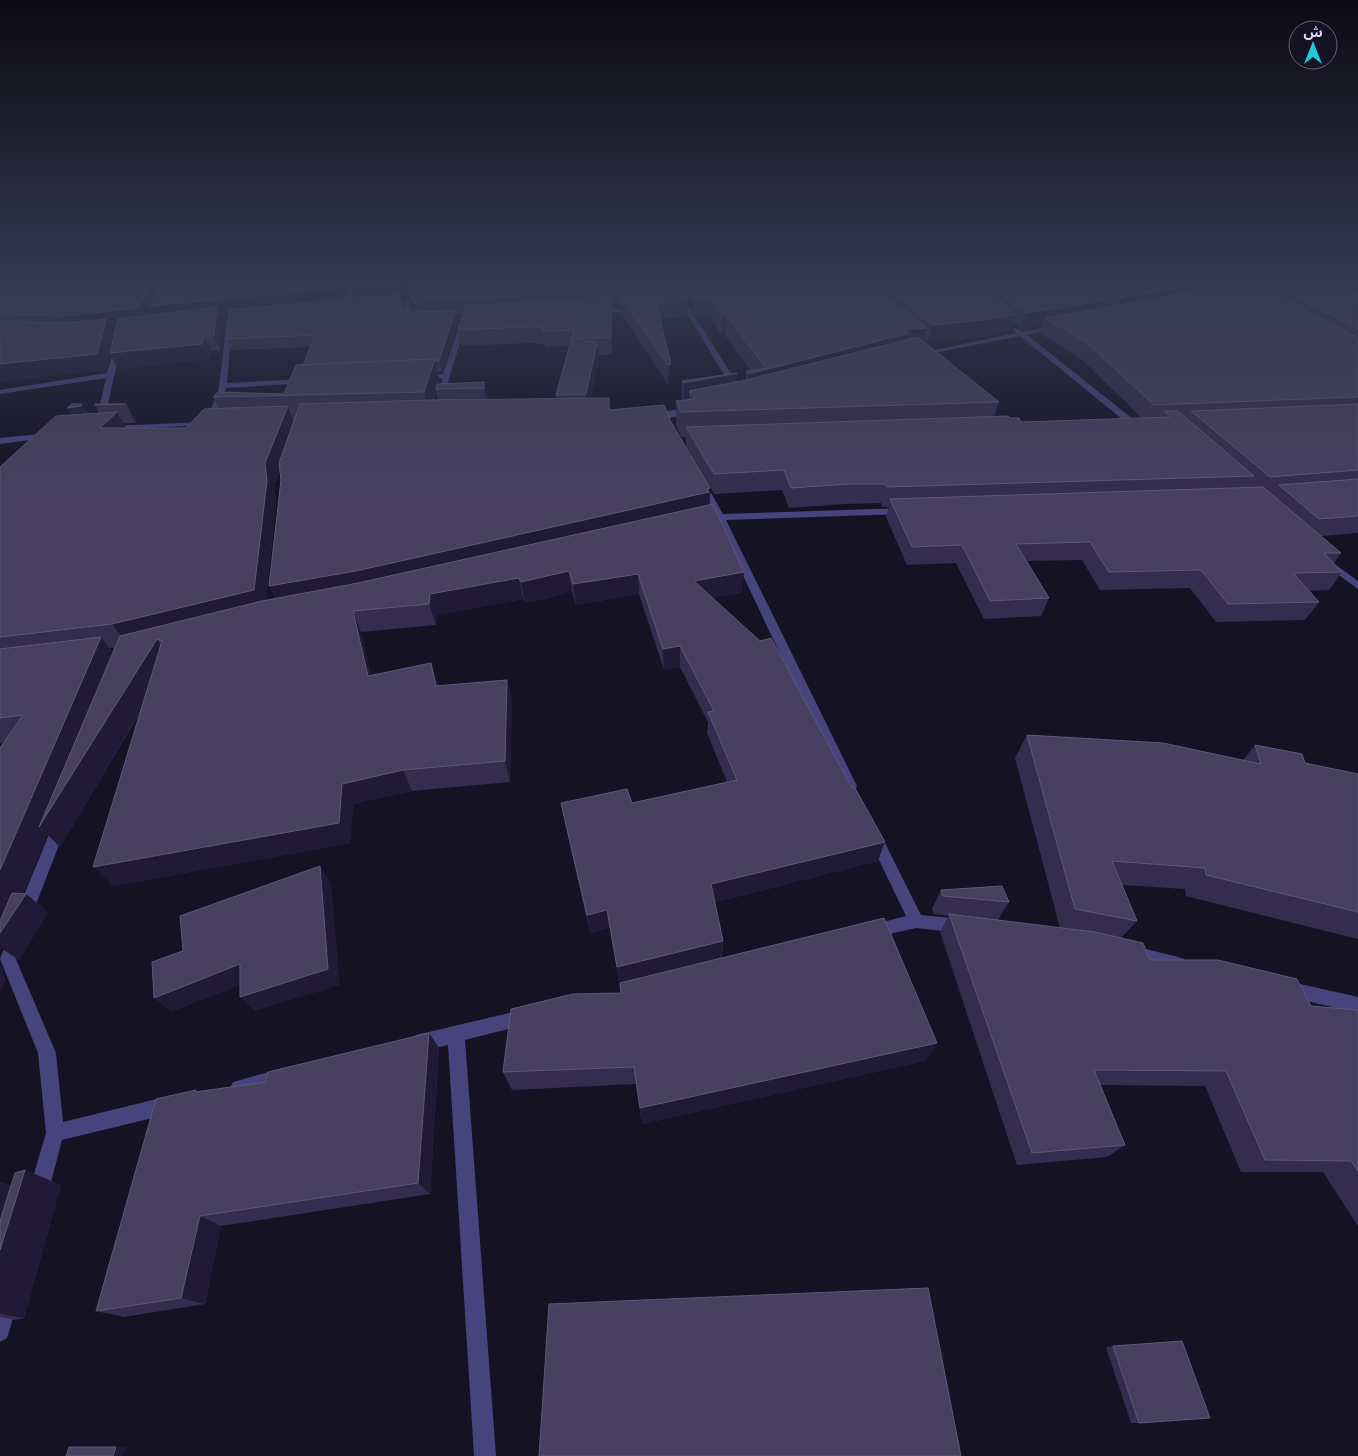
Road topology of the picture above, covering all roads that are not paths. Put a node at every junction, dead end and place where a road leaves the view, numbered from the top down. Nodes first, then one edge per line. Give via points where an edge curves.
1 (117, 348) edge
2 (228, 348) edge
3 (455, 348) edge
4 (712, 348) edge
5 (928, 348) edge
6 (947, 348) edge
7 (1040, 348) edge
8 (932, 351) junction
9 (913, 356) edge
10 (111, 375) junction
11 (446, 376) junction
12 (417, 377) edge
13 (310, 381) edge
14 (222, 386) junction
15 (0, 392) edge
16 (441, 392) dead end
17 (744, 400) edge
18 (705, 407) edge
19 (646, 415) edge
20 (209, 424) junction
21 (218, 424) edge
22 (1125, 426) edge
23 (59, 434) edge
24 (0, 441) edge
25 (696, 475) edge
26 (918, 511) edge
27 (720, 517) junction
28 (691, 524) edge
29 (1319, 555) edge
30 (1358, 586) edge
31 (855, 795) edge
32 (66, 809) edge
33 (868, 822) edge
34 (916, 921) junction
35 (973, 927) edge
36 (858, 935) edge
37 (1116, 949) edge
38 (4, 957) edge
39 (1197, 968) edge
40 (1273, 985) edge
41 (1358, 1005) edge
42 (542, 1013) edge
43 (456, 1034) junction
44 (399, 1048) edge
45 (294, 1074) edge
46 (227, 1091) edge
47 (189, 1100) edge
48 (55, 1133) junction
49 (34, 1208) dead end
50 (13, 1284) dead end
51 (0, 1331) edge
52 (485, 1456) edge

1 - 10 street
2 - 14 street
3 - 11 street
4 - 17 street
5 - 8 street
6 - 8 street
7 - 22 street via 1140,425
8 - 9 street
10 - 15 street
10 - 20 street via 98,429
11 - 12 street
11 - 16 street
13 - 14 street
14 - 20 street
18 - 19 street via 668,419
20 - 21 street
23 - 24 street
25 - 27 street
26 - 27 street
27 - 28 street
27 - 31 street
29 - 30 street
32 - 38 street
33 - 34 street
34 - 35 street
34 - 36 street
37 - 39 street
38 - 48 street via 47,1053
40 - 41 street
42 - 43 street
43 - 44 street
43 - 52 street
45 - 46 street
47 - 48 street
48 - 49 street
50 - 51 street

